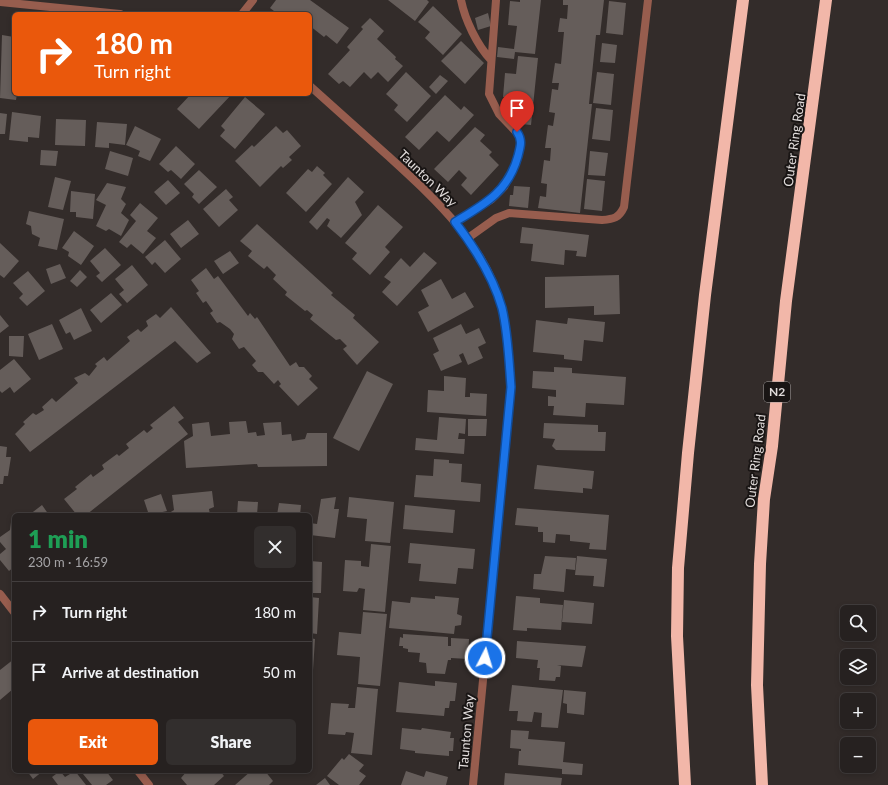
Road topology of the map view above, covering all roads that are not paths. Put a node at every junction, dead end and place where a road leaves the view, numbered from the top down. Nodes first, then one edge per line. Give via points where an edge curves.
1 (253, 0) edge
2 (460, 0) edge
3 (496, 0) edge
4 (648, 0) edge
5 (743, 0) edge
6 (826, 0) edge
7 (0, 2) edge
8 (100, 12) edge
9 (244, 12) edge
10 (491, 60) junction
11 (312, 88) edge
12 (455, 222) junction
13 (468, 238) junction
14 (0, 594) edge
15 (12, 609) edge
16 (140, 773) edge
17 (149, 785) edge
18 (473, 785) edge
19 (685, 785) edge
20 (762, 785) edge

1 - 9 street
2 - 10 street via 480,46
3 - 10 street
4 - 13 street via 624,206 620,215 612,220 602,220 504,214
5 - 19 highway via 705,295 678,568 677,636
6 - 20 highway, Outer Ring Road / N2 via 786,301 772,446 764,499 758,685
7 - 8 street
10 - 12 street via 489,94 499,114 519,135 521,145 516,163 504,187 492,199
11 - 12 street, Taunton Way via 420,185
12 - 13 street, Taunton Way
13 - 18 street, Taunton Way via 488,273 502,308 511,387
14 - 15 street
16 - 17 street

